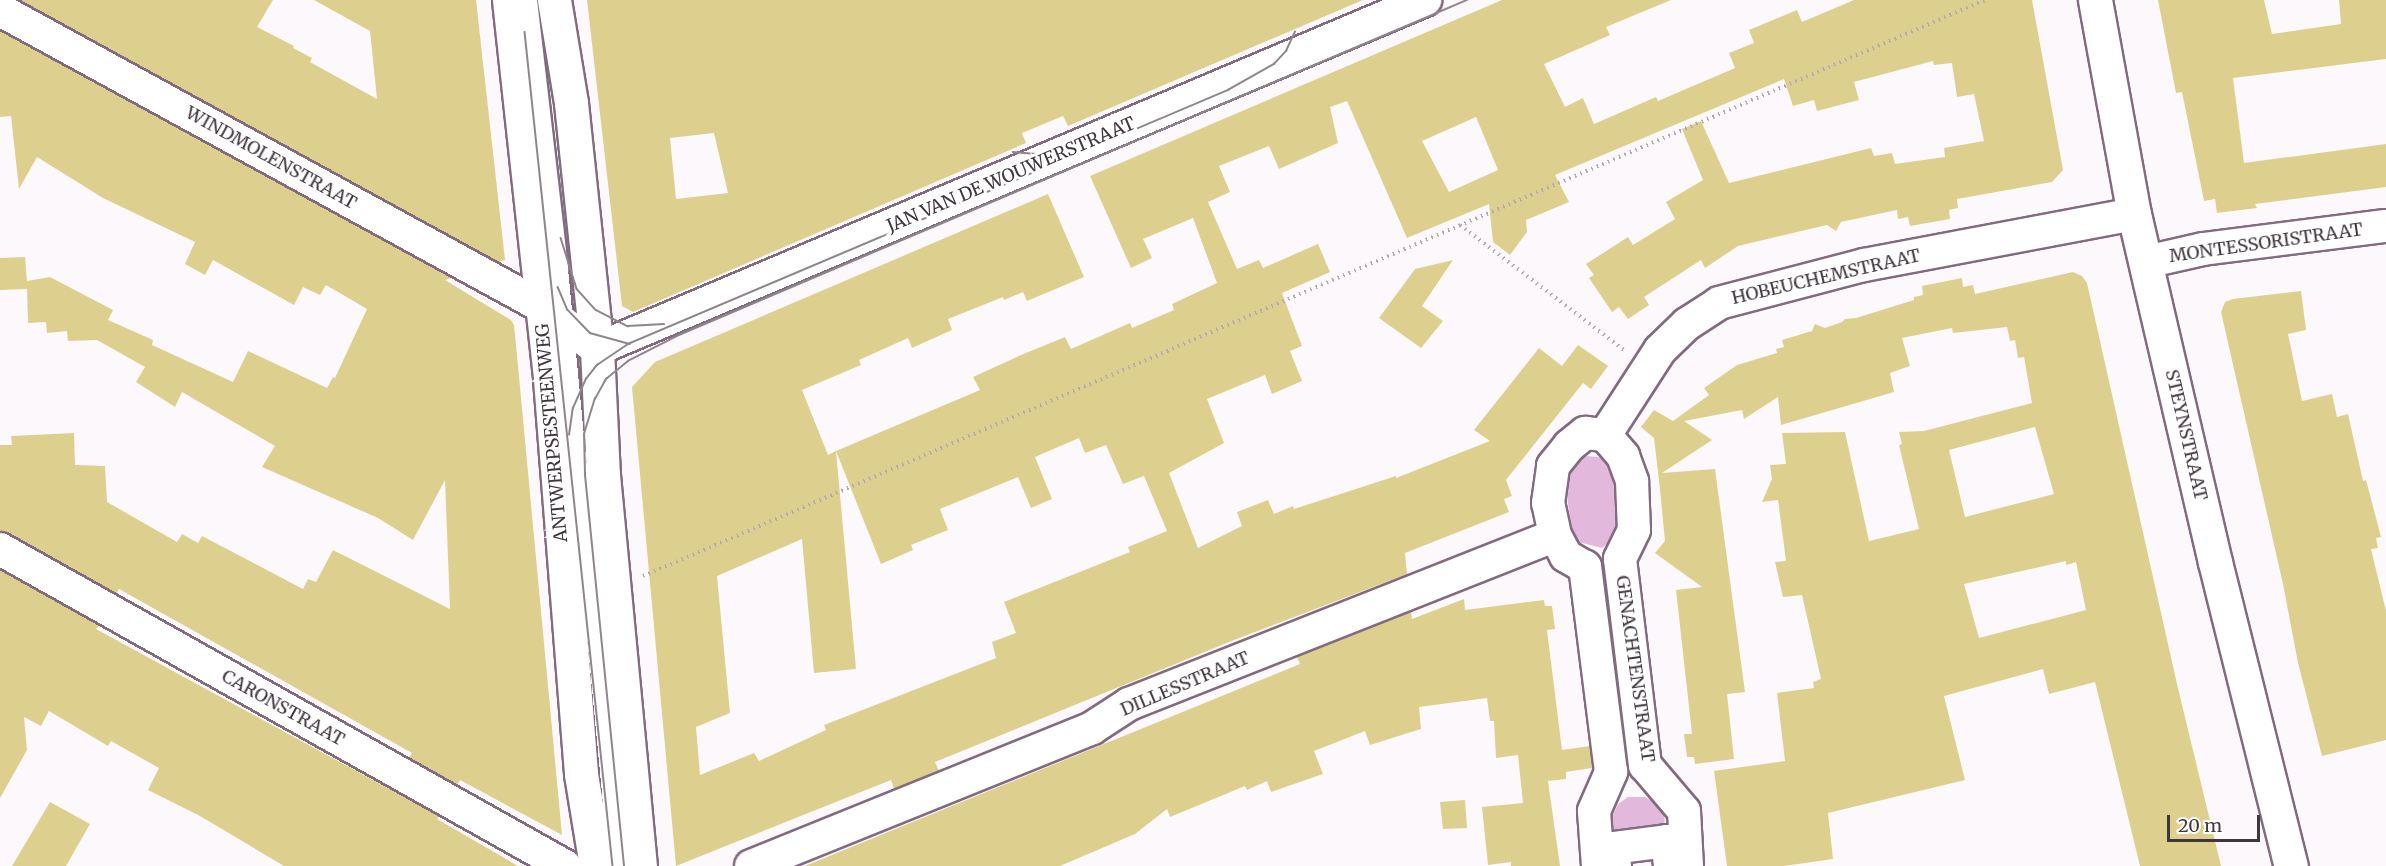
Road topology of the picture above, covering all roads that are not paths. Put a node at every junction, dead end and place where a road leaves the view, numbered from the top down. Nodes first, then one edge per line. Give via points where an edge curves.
1 (509, 0) edge
2 (529, 0) edge
3 (554, 0) edge
4 (1425, 0) edge
5 (2095, 0) edge
6 (0, 10) edge
7 (2134, 214) junction
8 (2386, 226) edge
9 (2146, 262) junction
10 (553, 314) junction
11 (597, 349) junction
12 (1605, 435) junction
13 (1555, 535) junction
14 (0, 549) edge
15 (1620, 559) junction
16 (1585, 567) junction
17 (1645, 765) junction
18 (1611, 772) junction
19 (565, 866) edge
20 (596, 866) edge
21 (617, 866) edge
22 (640, 866) edge
23 (751, 866) edge
24 (1598, 866) edge
25 (1615, 866) edge
26 (1670, 866) edge
27 (1687, 866) edge
28 (2291, 866) edge

1 - 10 street, ANTWERPSESTEENWEG
2 - 10 lane
3 - 11 street via 571,103
4 - 11 street, JAN VAN DE WOUWERSTRAAT
5 - 7 street, STEYNSTRAAT
6 - 10 street, WINDMOLENSTRAAT
7 - 9 street, STEYNSTRAAT
7 - 12 street, HOBEUCHEMSTRAAT via 1864,265 1719,303 1687,324 1660,350
8 - 9 street, MONTESSORISTRAAT via 2203,249
9 - 28 street, STEYNSTRAAT
10 - 11 street, WINDMOLENSTRAAT
10 - 20 street, ANTWERPSESTEENWEG via 550,379 580,774
10 - 21 lane
11 - 22 street via 599,417
12 - 13 street via 1585,433 1553,466 1548,502
12 - 15 street, GENACHTENSTRAAT via 1623,456 1632,481 1634,530
13 - 16 street via 1566,556
13 - 23 street, DILLESSTRAAT via 1129,704 1092,728
14 - 19 street, CARONSTRAAT
15 - 16 street
15 - 17 street, GENACHTENSTRAAT
16 - 18 street, GENACHTENSTRAAT
17 - 18 street
17 - 27 street, GENACHTENSTRAAT via 1684,811
18 - 24 street via 1594,810
25 - 26 street via 1613,848 1667,841

